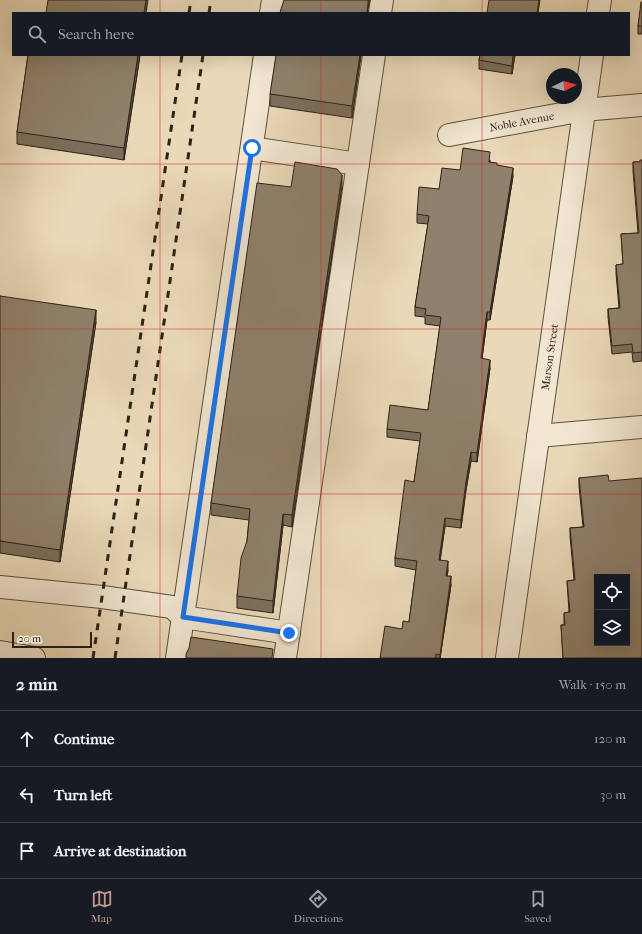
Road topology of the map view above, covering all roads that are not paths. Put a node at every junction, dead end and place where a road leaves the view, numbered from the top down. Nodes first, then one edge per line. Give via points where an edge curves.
1 (273, 0) edge
2 (382, 0) edge
3 (600, 0) edge
4 (271, 12) edge
5 (380, 12) edge
6 (598, 12) edge
7 (265, 56) edge
8 (374, 56) edge
9 (592, 56) edge
10 (642, 105) edge
11 (583, 110) junction
12 (449, 135) dead end
13 (252, 148) junction
14 (358, 164) junction
15 (642, 427) edge
16 (538, 436) junction
17 (0, 587) edge
18 (183, 617) junction
19 (289, 633) junction
20 (0, 652) edge
21 (34, 658) edge
22 (177, 658) edge
23 (285, 658) edge
24 (507, 658) edge

1 - 4 street
2 - 5 street
3 - 6 street
7 - 13 street
8 - 14 street
9 - 11 street, Marson Street
10 - 11 street, Noble Avenue
11 - 12 street, Noble Avenue
11 - 16 street, Marson Street
13 - 14 street
13 - 18 street
14 - 19 street
15 - 16 street
16 - 24 street, Marson Street
17 - 18 street via 172,607
18 - 19 street
18 - 22 street
19 - 23 street
20 - 21 street

